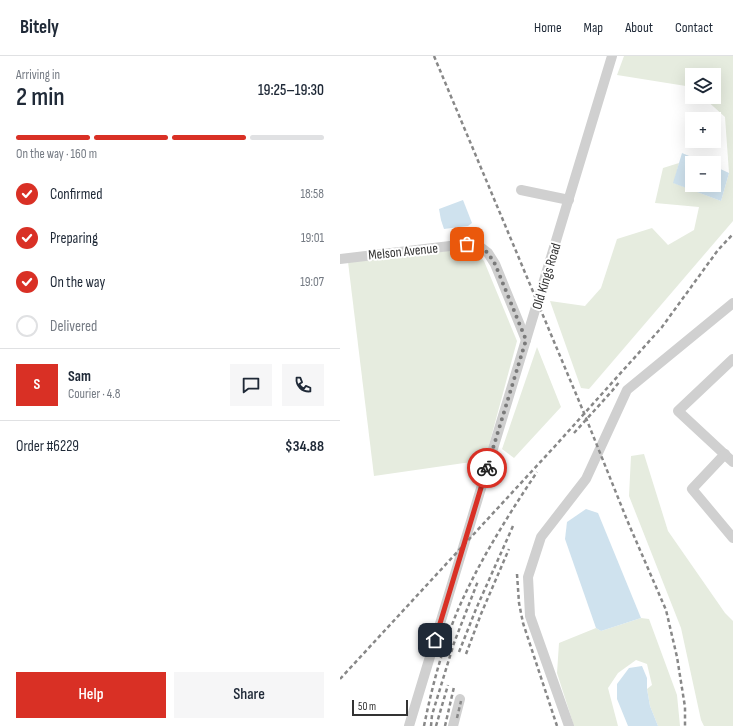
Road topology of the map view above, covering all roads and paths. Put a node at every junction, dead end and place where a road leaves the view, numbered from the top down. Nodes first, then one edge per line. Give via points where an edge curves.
1 (612, 56) edge
2 (521, 190) dead end
3 (569, 200) junction
4 (340, 259) edge
5 (733, 303) edge
6 (526, 340) junction
7 (732, 362) edge
8 (725, 454) junction
9 (733, 462) edge
10 (733, 538) edge
11 (460, 699) dead end
12 (409, 726) edge
13 (453, 726) edge
14 (569, 726) edge

1 - 3 street, Old Kings Road
2 - 3 street
3 - 6 street, Old Kings Road
4 - 6 street, Melson Avenue via 467,244 479,246 488,253 495,264
5 - 14 street via 627,390 586,479 540,537 528,577 530,616
6 - 12 street, Old Kings Road
7 - 8 street via 678,411
8 - 9 street
8 - 10 street via 692,489
11 - 13 street

